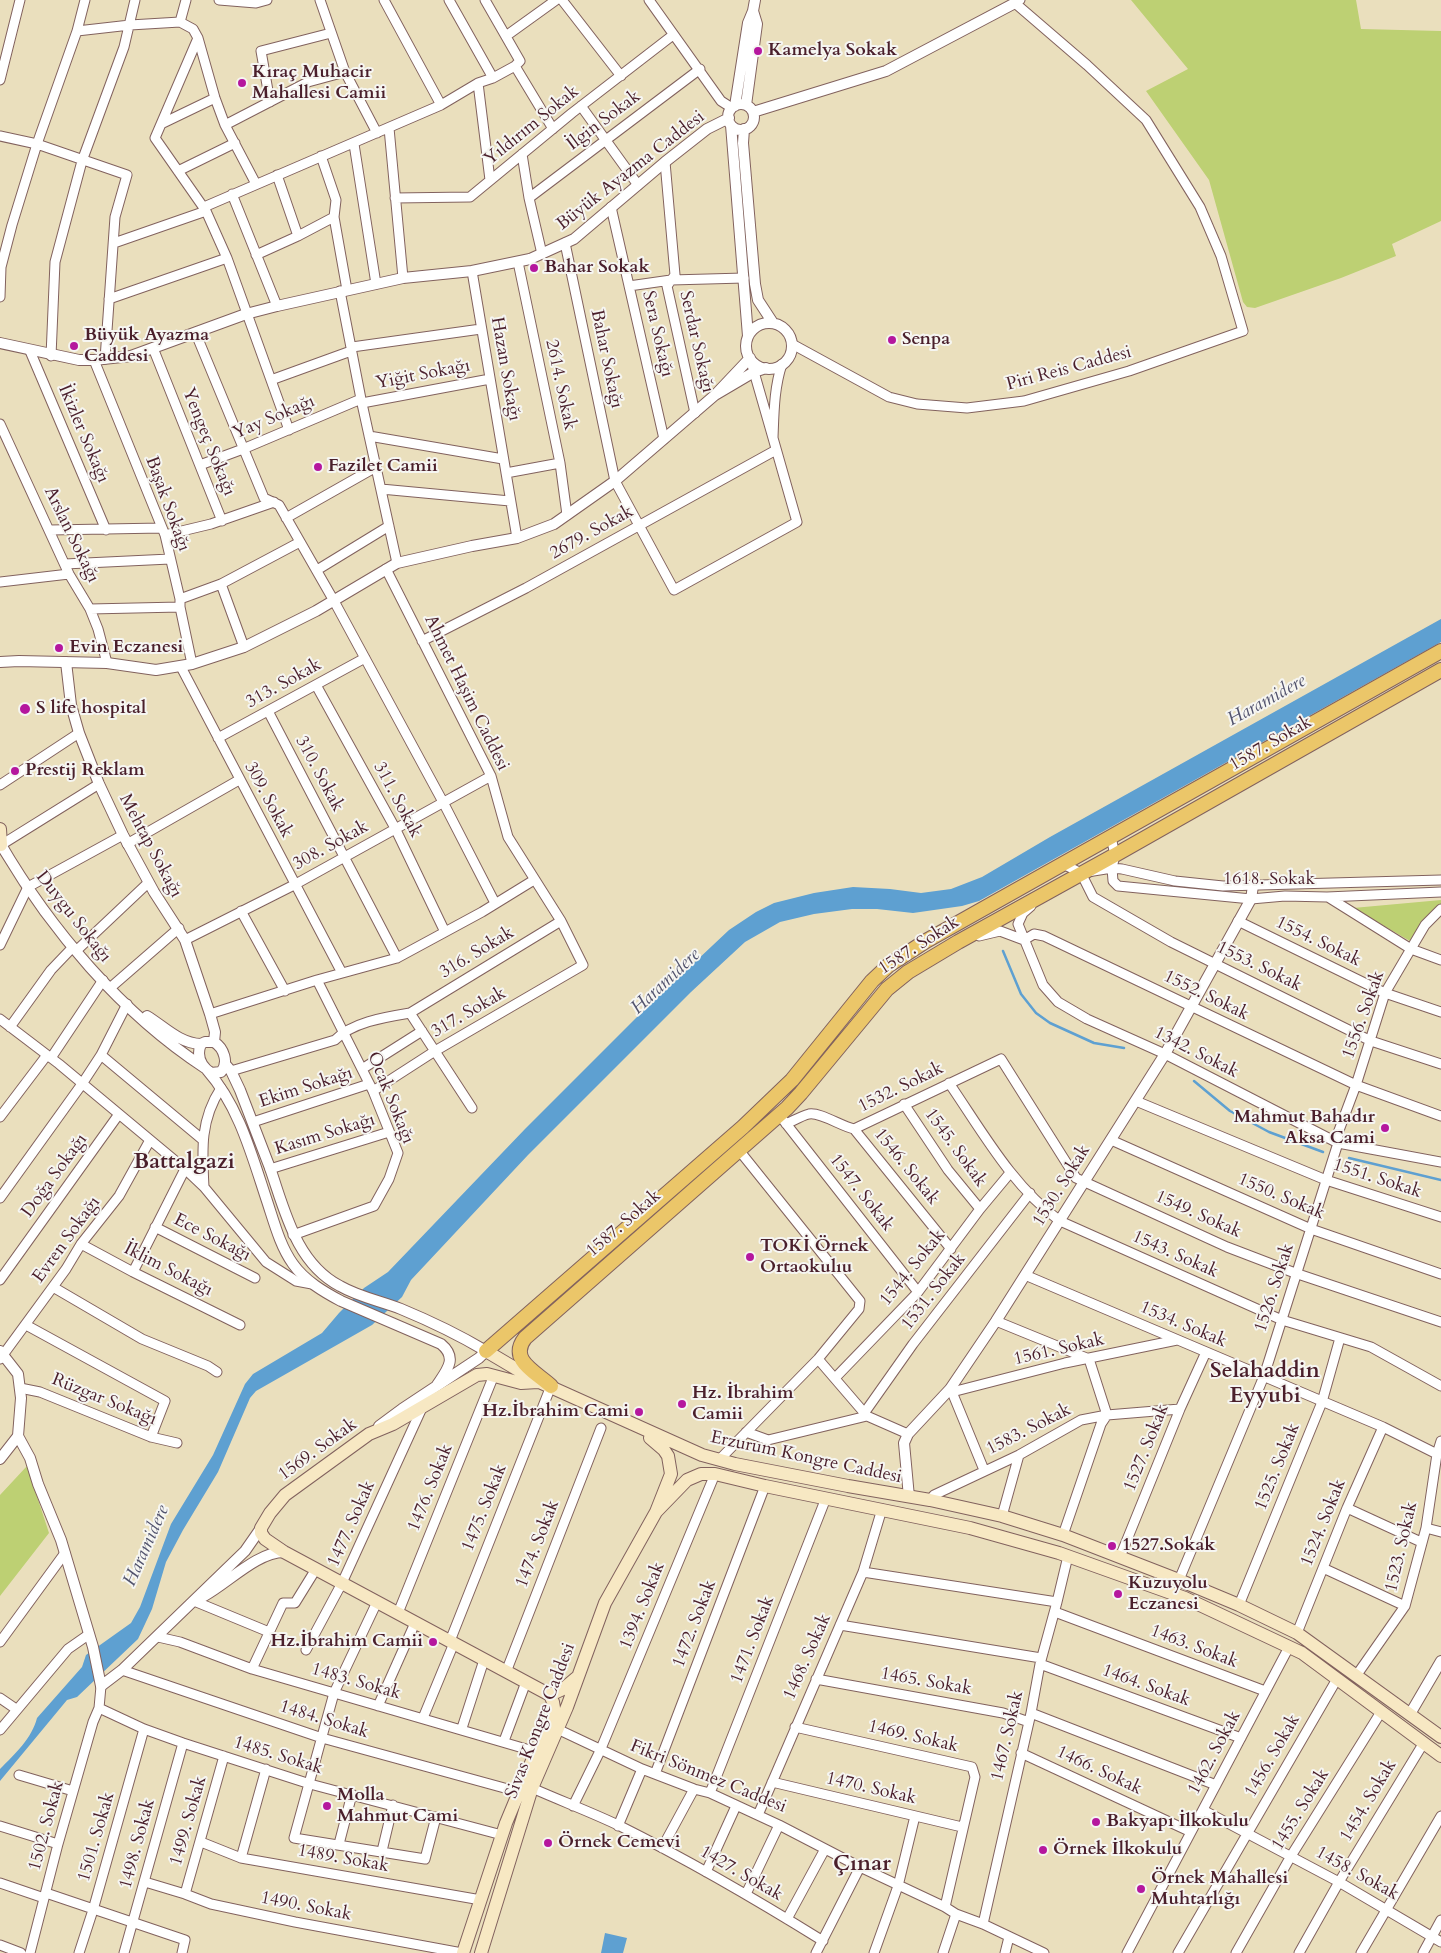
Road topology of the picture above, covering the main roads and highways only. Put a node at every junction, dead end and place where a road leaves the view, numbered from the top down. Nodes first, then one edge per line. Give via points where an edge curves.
1 (1441, 651) edge
2 (1441, 670) edge
3 (0, 829) edge
4 (1, 847) edge
5 (486, 1352) joint
6 (544, 1384) junction
7 (634, 1426) junction
8 (715, 1474) joint
9 (656, 1512) junction
10 (578, 1676) junction
11 (550, 1695) junction
12 (553, 1727) junction
13 (1441, 1737) edge
14 (541, 1753) junction
15 (1441, 1756) edge
16 (463, 1953) edge
17 (482, 1953) edge

1 - 5 main road, 1587. Sokak via 926,941 889,965 872,981 792,1080 743,1127
2 - 6 main road, 1587. Sokak via 1113,862 1081,873 958,942 887,988 782,1119 738,1149 525,1338 519,1348 522,1361
3 - 4 main road
5 - 6 main road, Erzurum Kongre Caddesi
6 - 7 main road, Erzurum Kongre Caddesi
6 - 11 main road, 1569. Sokak via 478,1375 393,1424 369,1434 285,1495 270,1512 261,1533 284,1552
7 - 9 main road, Sivas Kongre Caddesi via 668,1456 671,1474
7 - 13 main road, Erzurum Kongre Caddesi via 718,1460 930,1500 1002,1516 1063,1535 1239,1605 1297,1633
8 - 9 main road, Sivas Kongre Caddesi via 701,1474 687,1480
8 - 15 main road, Erzurum Kongre Caddesi via 970,1528 1063,1554 1184,1598 1302,1654
9 - 10 main road, Sivas Kongre Caddesi via 605,1603
10 - 11 main road
10 - 12 main road, Sivas Kongre Caddesi
11 - 12 main road, Sivas Kongre Caddesi via 554,1708
12 - 14 main road, Sivas Kongre Caddesi
14 - 16 main road, Sivas Kongre Caddesi via 519,1792 502,1835
14 - 17 main road, Sivas Kongre Caddesi

